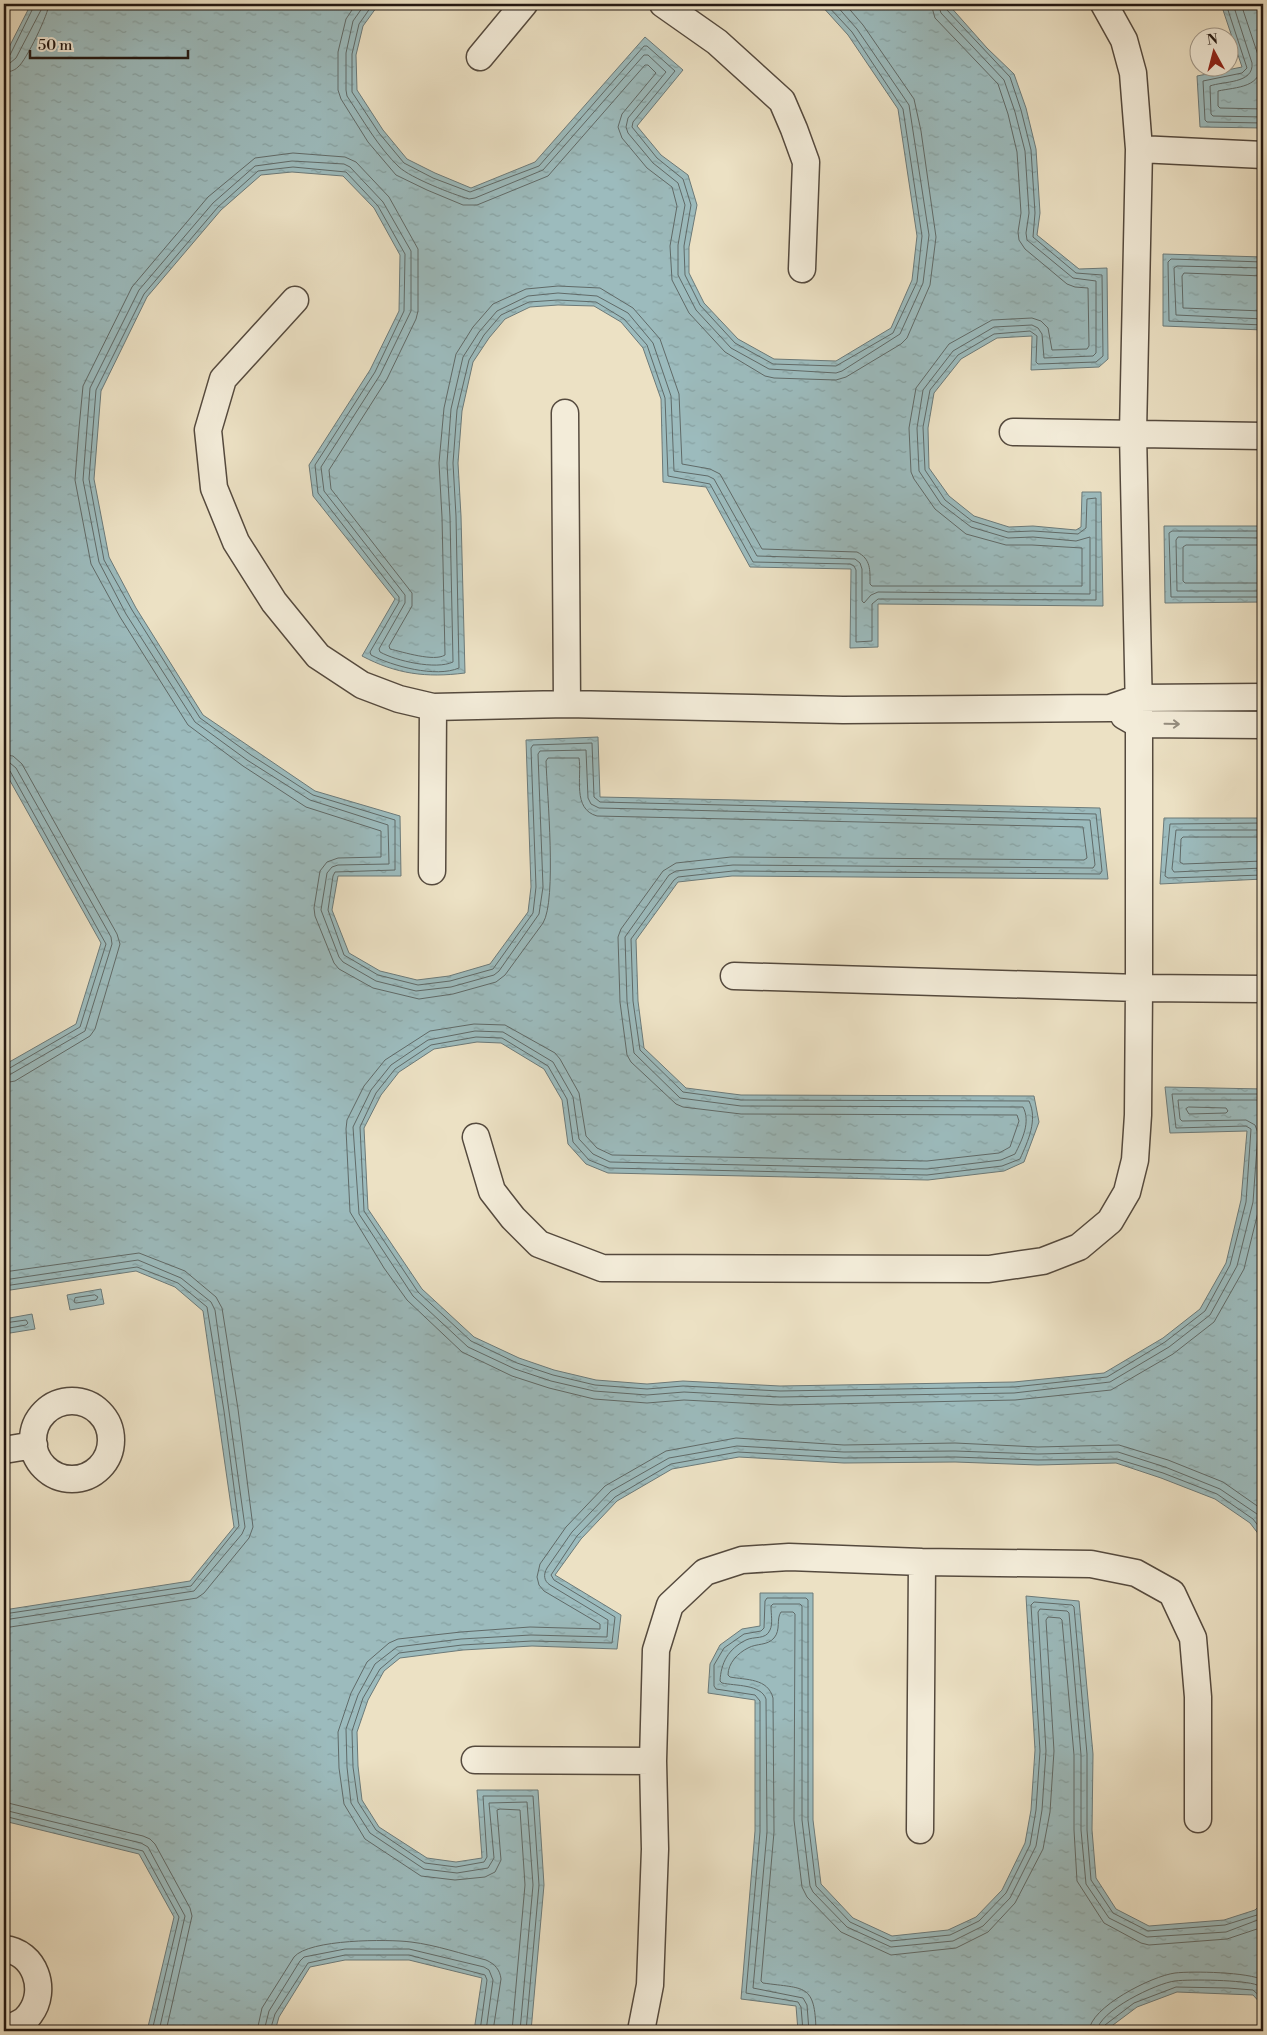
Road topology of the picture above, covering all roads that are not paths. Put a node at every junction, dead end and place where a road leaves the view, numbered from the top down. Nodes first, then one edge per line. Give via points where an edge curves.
1 (524, 4) edge
2 (663, 4) edge
3 (1104, 4) edge
4 (480, 57) dead end
5 (1139, 149) junction
6 (1263, 155) edge
7 (802, 269) dead end
8 (295, 300) dead end
9 (565, 413) dead end
10 (1013, 432) dead end
11 (1133, 433) junction
12 (1263, 436) edge
13 (1263, 697) edge
14 (1138, 698) junction
15 (567, 704) junction
16 (433, 707) junction
17 (1110, 708) junction
18 (1138, 724) junction
19 (1263, 725) edge
20 (432, 871) dead end
21 (734, 976) dead end
22 (1139, 988) junction
23 (1263, 989) edge
24 (476, 1137) dead end
25 (34, 1445) dead end
26 (4, 1450) edge
27 (922, 1562) junction
28 (474, 1760) dead end
29 (653, 1761) junction
30 (1198, 1819) dead end
31 (920, 1830) dead end
32 (4, 1949) edge
33 (4, 2029) edge
34 (641, 2031) edge

1 - 4 street
2 - 7 street via 717,42 782,101 806,162
3 - 5 street via 1124,40 1133,73
5 - 6 street
5 - 11 street
8 - 16 street via 222,379 208,430 214,488 236,542 274,602 318,656 362,685
9 - 15 street
10 - 11 street
11 - 12 street
11 - 14 street
13 - 14 street
14 - 17 street
14 - 18 street
15 - 16 street
15 - 17 street via 843,710
16 - 20 street
17 - 18 street
18 -> 19 street
18 - 22 street
21 - 22 street
22 - 23 street
22 - 24 street via 1138,1115 1127,1192 1110,1221 1079,1247 1043,1260 989,1269 602,1268 539,1244 513,1218 492,1191
25 - 26 street
27 - 29 street via 789,1557 742,1560 705,1572 670,1605 656,1650
27 - 30 street via 1091,1564 1136,1573 1172,1593 1193,1638 1198,1697
27 - 31 street
28 - 29 street
29 - 34 street via 655,1849 650,1985
32 - 33 street via 24,1957 35,1970 39,1985 37,2001 30,2015 17,2025

